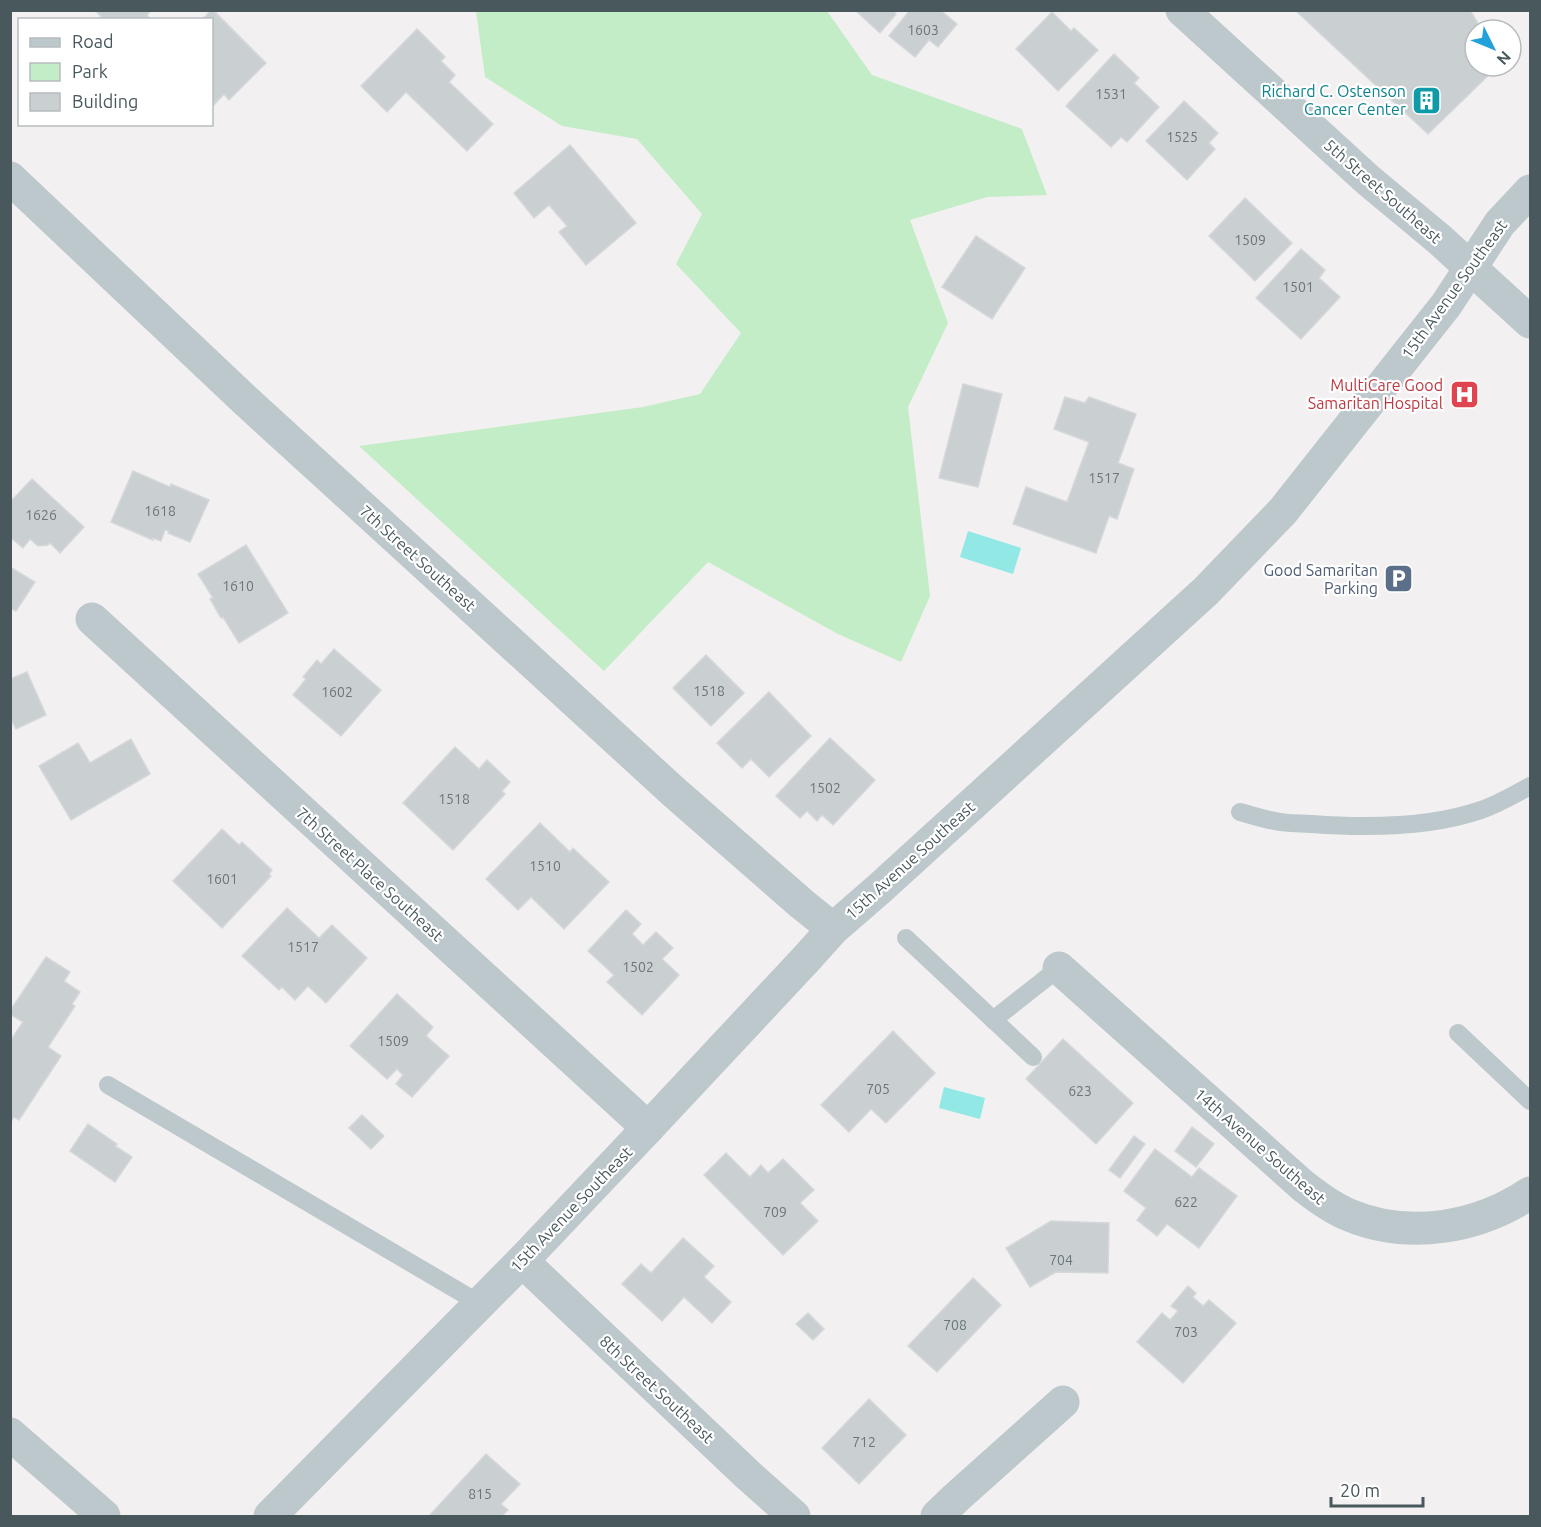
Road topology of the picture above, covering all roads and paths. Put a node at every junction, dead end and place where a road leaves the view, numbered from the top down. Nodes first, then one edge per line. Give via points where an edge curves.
1 (1182, 10) edge
2 (10, 178) edge
3 (1530, 191) edge
4 (1470, 267) junction
5 (1530, 322) edge
6 (92, 619) dead end
7 (1530, 786) edge
8 (1240, 813) dead end
9 (833, 929) junction
10 (906, 938) dead end
11 (1059, 968) joint
12 (993, 1020) junction
13 (1458, 1033) dead end
14 (1033, 1057) dead end
15 (108, 1085) dead end
16 (1530, 1101) edge
17 (648, 1128) junction
18 (1530, 1193) edge
19 (522, 1261) junction
20 (481, 1302) junction
21 (1064, 1402) dead end
22 (10, 1434) edge
23 (104, 1516) edge
24 (270, 1516) edge
25 (794, 1516) edge
26 (937, 1516) edge

1 - 4 street, 5th Street Southeast via 1368,180
2 - 9 street, 7th Street Southeast via 246,401 684,800
3 - 4 street, 15th Avenue Southeast via 1500,223
4 - 5 street, 5th Street Southeast
4 - 9 street, 15th Avenue Southeast via 1446,305 1283,512 1206,591
6 - 17 street, 7th Street Place Southeast
7 - 8 lane via 1480,810 1416,824 1277,822
9 - 17 street, 15th Avenue Southeast
10 - 12 lane
11 - 12 lane
11 - 18 street, 14th Avenue Southeast via 1302,1185 1348,1215 1384,1226 1422,1229 1468,1222
12 - 14 lane
13 - 16 lane
15 - 20 lane
17 - 19 street, 15th Avenue Southeast
19 - 20 street, 15th Avenue Southeast
19 - 25 street, 8th Street Southeast
20 - 24 street, 15th Avenue Southeast
21 - 26 street
22 - 23 street

